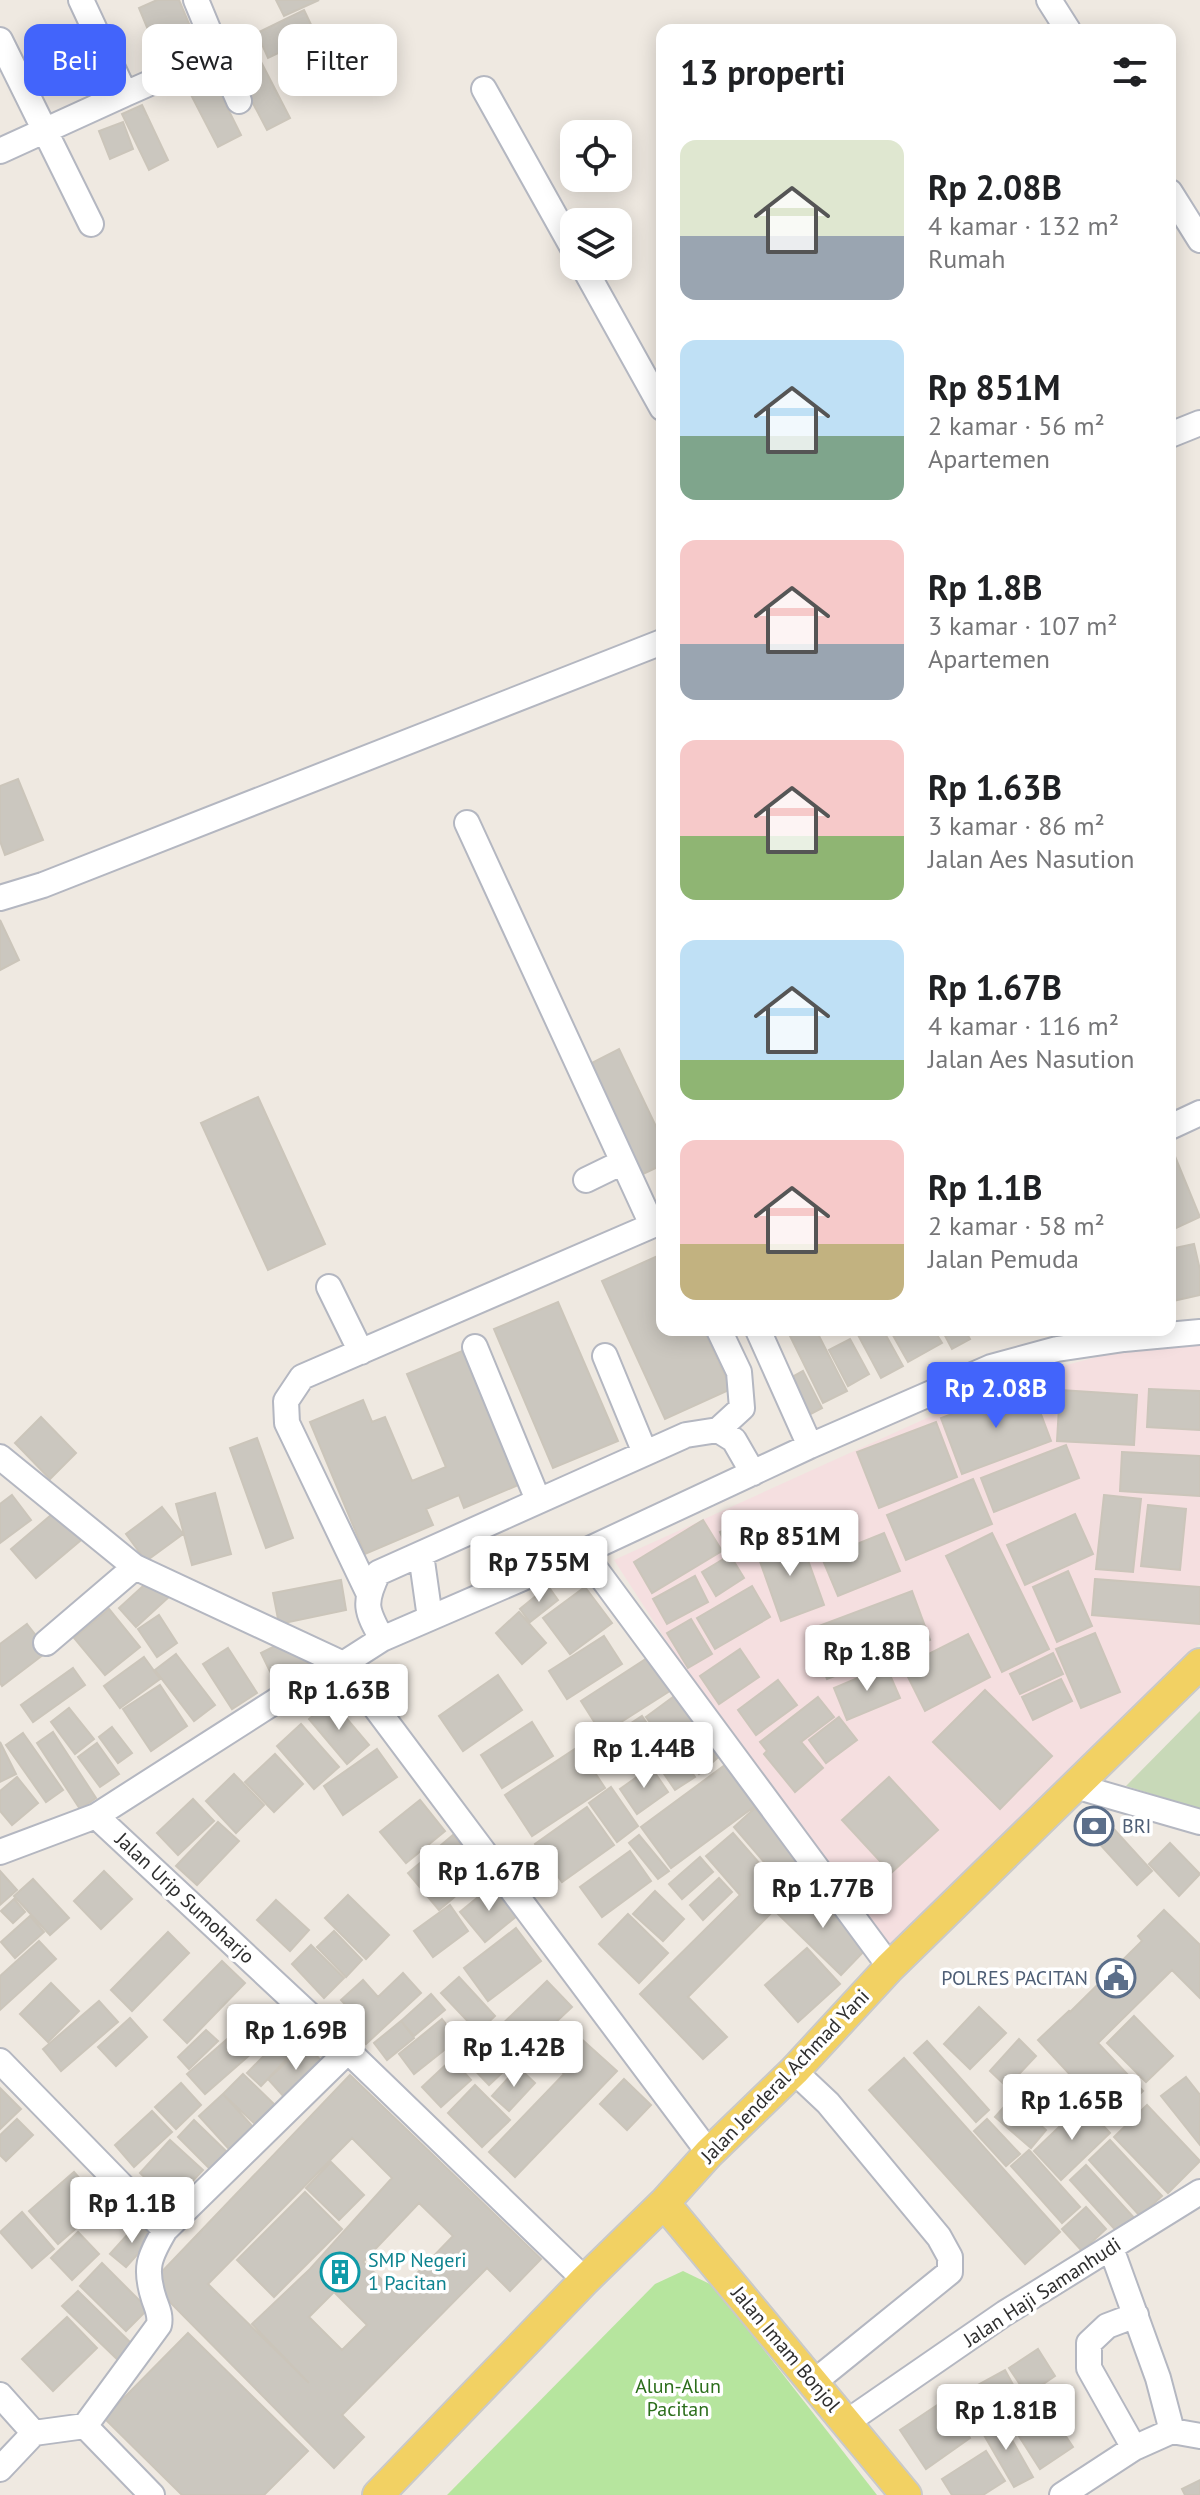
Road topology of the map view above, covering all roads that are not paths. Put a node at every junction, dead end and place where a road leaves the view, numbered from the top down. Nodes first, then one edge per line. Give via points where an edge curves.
1 (81, 0) edge
2 (196, 0) edge
3 (1049, 0) edge
4 (92, 24) edge
5 (206, 24) edge
6 (1064, 24) edge
7 (0, 40) edge
8 (484, 89) dead end
9 (121, 96) edge
10 (237, 96) edge
11 (239, 101) dead end
12 (45, 132) junction
13 (0, 151) edge
14 (1176, 202) edge
15 (91, 224) dead end
16 (560, 225) edge
17 (1200, 240) edge
18 (591, 280) edge
19 (656, 397) edge
20 (1200, 423) edge
21 (1176, 433) edge
22 (656, 644) edge
23 (467, 823) dead end
24 (0, 898) edge
25 (1200, 1113) edge
26 (1176, 1124) edge
27 (623, 1162) junction
28 (586, 1180) dead end
29 (656, 1221) edge
30 (656, 1226) edge
31 (329, 1287) dead end
32 (1200, 1332) edge
33 (1176, 1334) edge
34 (722, 1336) edge
35 (761, 1336) edge
36 (1157, 1336) edge
37 (475, 1347) dead end
38 (361, 1352) junction
39 (605, 1356) dead end
40 (718, 1430) junction
41 (810, 1446) junction
42 (645, 1453) junction
43 (0, 1457) edge
44 (753, 1473) junction
45 (538, 1500) junction
46 (583, 1552) junction
47 (421, 1554) junction
48 (135, 1567) junction
49 (368, 1592) junction
50 (430, 1618) junction
51 (382, 1639) junction
52 (46, 1643) dead end
53 (343, 1664) junction
54 (1200, 1664) edge
55 (1075, 1786) junction
56 (96, 1816) junction
57 (1200, 1822) edge
58 (0, 1852) edge
59 (890, 1967) junction
60 (348, 2051) junction
61 (0, 2061) edge
62 (794, 2071) junction
63 (709, 2153) junction
64 (1200, 2192) edge
65 (664, 2203) junction
66 (165, 2230) junction
67 (1111, 2248) junction
68 (585, 2280) junction
69 (1136, 2315) junction
70 (814, 2382) junction
71 (0, 2395) edge
72 (847, 2422) junction
73 (85, 2426) junction
74 (1172, 2431) junction
75 (34, 2433) junction
76 (1200, 2436) edge
77 (1134, 2448) junction
78 (0, 2469) edge
79 (152, 2495) edge
80 (378, 2495) edge
81 (906, 2495) edge
82 (1062, 2495) edge

1 - 4 street
2 - 5 street
3 - 6 street
7 - 12 street
8 - 16 street
9 - 12 street
10 - 11 street
12 - 13 street
12 - 15 street
14 - 17 street
18 - 19 street
20 - 21 street
22 - 24 street
23 - 27 street
25 - 26 street
27 - 28 street
27 - 29 street via 647,1214
30 - 38 street
31 - 38 street
32 - 33 street
34 - 40 street via 739,1372 742,1408
35 - 41 street
36 - 41 street via 1057,1349 991,1367
37 - 45 street
38 - 49 street via 302,1377 286,1401 287,1423
39 - 42 street
40 - 42 street via 686,1435
40 - 44 street via 734,1440
41 - 44 street
42 - 45 street
43 - 48 street
44 - 46 street
45 - 47 street
46 - 50 street
46 - 59 street
47 - 49 street via 378,1573
47 - 50 street
48 - 52 street
48 - 53 street
49 - 51 street via 366,1611
50 - 51 street
51 - 53 street
53 - 56 street
53 - 63 street
54 - 55 main road, Jalan Jenderal Achmad Yani
55 - 57 street
55 - 59 main road, Jalan Jenderal Achmad Yani
56 - 58 street
56 - 60 street, Jalan Urip Sumoharjo
59 - 62 main road, Jalan Jenderal Achmad Yani
60 - 66 street
60 - 68 street, Jalan Urip Sumoharjo
61 - 66 street
62 - 63 main road, Jalan Jenderal Achmad Yani
62 - 70 street via 828,2103 950,2257 950,2272
63 - 65 main road, Jalan Jenderal Achmad Yani
64 - 67 street, Jalan Haji Samanhudi
65 - 68 main road, Jalan Jenderal Achmad Yani
65 - 70 main road, Jalan Imam Bonjol
66 - 73 street via 149,2264 159,2325
67 - 69 street
67 - 72 street, Jalan Haji Samanhudi via 1005,2313
68 - 80 main road, Jalan Jenderal Achmad Yani
69 - 74 street
69 - 77 street via 1107,2326 1089,2343 1089,2368
70 - 72 main road, Jalan Imam Bonjol
71 - 75 street
72 - 81 main road, Jalan Imam Bonjol
73 - 75 street
73 - 79 street
74 - 76 street
74 - 77 street
75 - 78 street
77 - 82 street

